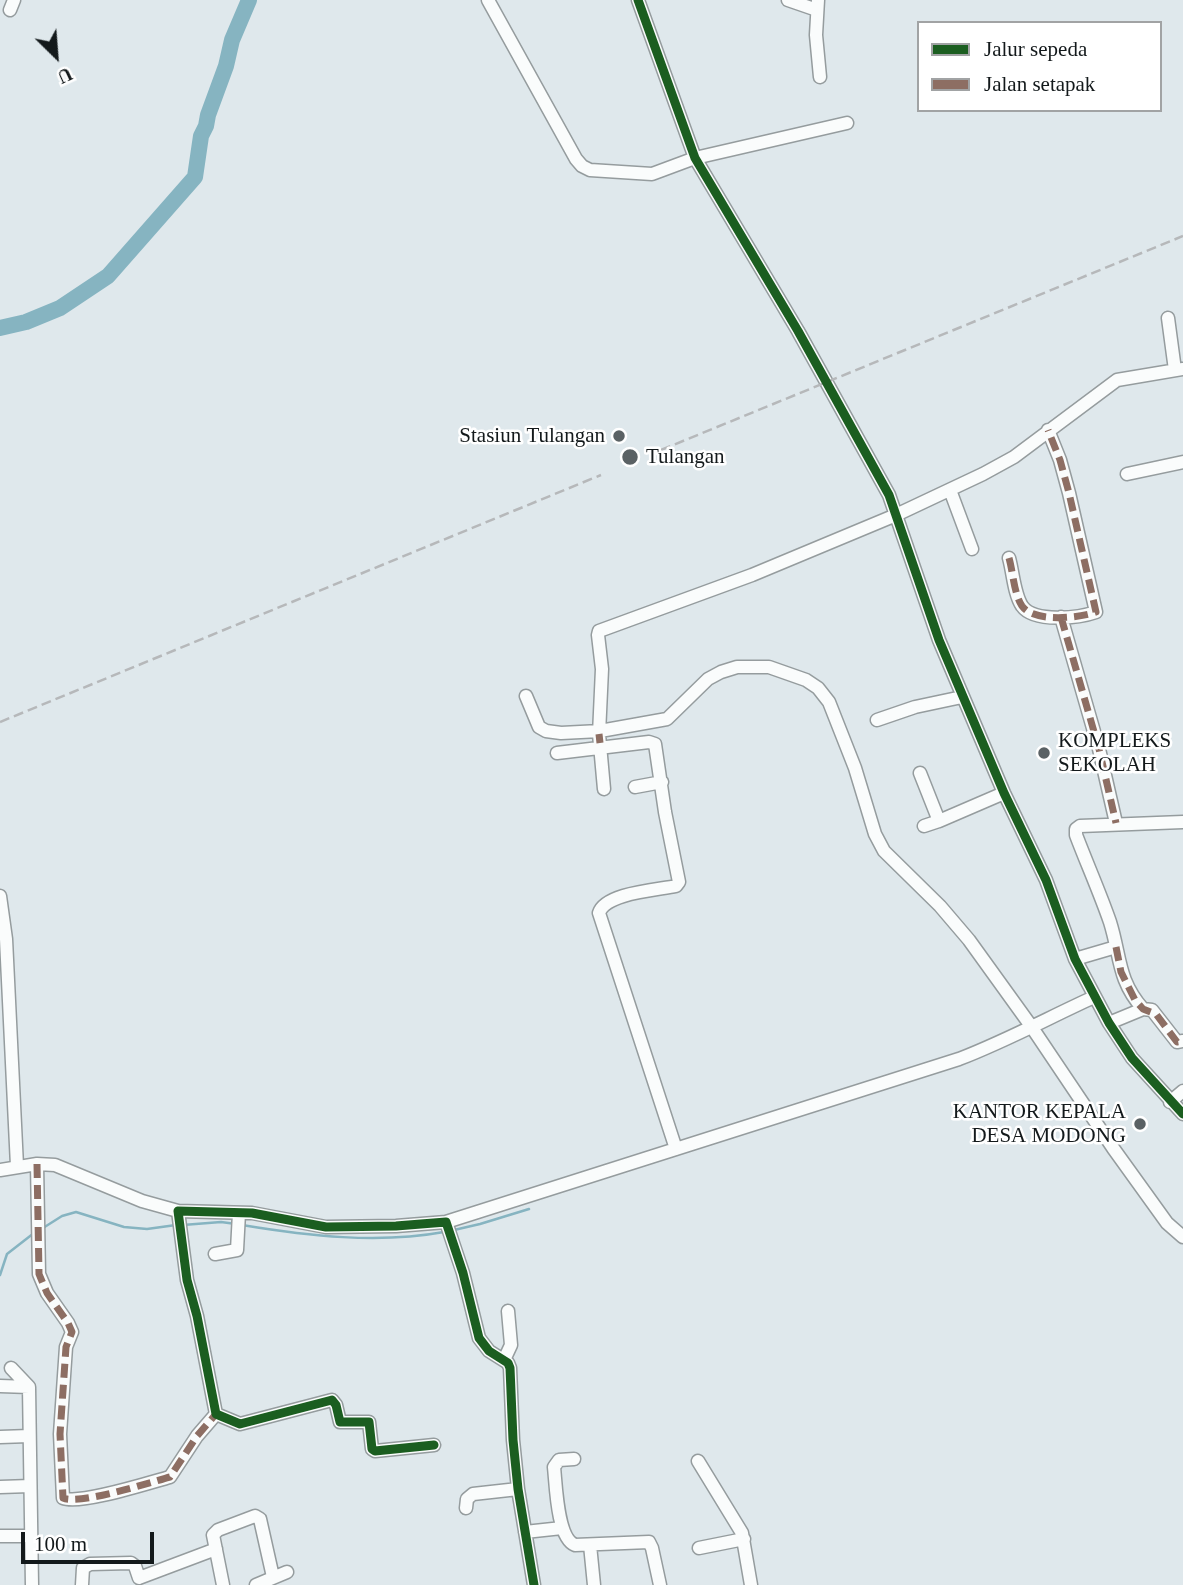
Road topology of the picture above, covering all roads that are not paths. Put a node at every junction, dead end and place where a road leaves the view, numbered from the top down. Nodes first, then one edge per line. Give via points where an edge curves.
1 (488, 0) edge
2 (638, 0) edge
3 (788, 0) edge
4 (818, 5) edge
5 (820, 77) dead end
6 (847, 123) dead end
7 (695, 158) junction
8 (1168, 318) dead end
9 (1179, 370) edge
10 (1048, 430) junction
11 (1183, 462) edge
12 (1127, 474) dead end
13 (950, 490) junction
14 (896, 515) junction
15 (972, 550) dead end
16 (1009, 558) dead end
17 (1061, 617) junction
18 (526, 696) dead end
19 (962, 697) junction
20 (877, 720) dead end
21 (600, 739) junction
22 (557, 752) dead end
23 (920, 773) dead end
24 (662, 782) junction
25 (635, 787) dead end
26 (604, 789) dead end
27 (1004, 793) junction
28 (939, 821) junction
29 (1183, 821) edge
30 (1116, 822) junction
31 (925, 826) dead end
32 (0, 896) edge
33 (1116, 947) junction
34 (1075, 959) junction
35 (1094, 997) junction
36 (1143, 1009) junction
37 (5, 1017) edge
38 (1109, 1023) junction
39 (1026, 1029) junction
40 (1183, 1041) edge
41 (1183, 1091) edge
42 (1170, 1102) junction
43 (1183, 1114) edge
44 (676, 1149) junction
45 (37, 1164) junction
46 (16, 1166) junction
47 (0, 1170) edge
48 (239, 1220) junction
49 (178, 1221) junction
50 (449, 1228) junction
51 (1183, 1237) edge
52 (215, 1254) dead end
53 (508, 1311) dead end
54 (504, 1360) junction
55 (11, 1368) dead end
56 (0, 1385) edge
57 (29, 1387) junction
58 (216, 1414) junction
59 (29, 1436) junction
60 (0, 1437) edge
61 (434, 1445) dead end
62 (575, 1459) dead end
63 (698, 1461) dead end
64 (30, 1486) junction
65 (0, 1487) edge
66 (518, 1489) junction
67 (466, 1508) dead end
68 (562, 1528) junction
69 (525, 1532) junction
70 (0, 1536) edge
71 (31, 1536) junction
72 (744, 1539) junction
73 (590, 1545) junction
74 (699, 1548) dead end
75 (216, 1549) junction
76 (287, 1572) dead end
77 (273, 1577) junction
78 (139, 1582) edge
79 (32, 1585) edge
80 (82, 1585) edge
81 (223, 1585) edge
82 (256, 1585) edge
83 (534, 1585) edge
84 (594, 1585) edge
85 (660, 1585) edge
86 (751, 1585) edge

1 - 7 street via 582,166 618,174 652,174
2 - 7 street
3 - 4 street
4 - 5 street
6 - 7 street
7 - 14 street via 874,463
8 - 9 street
9 - 10 street via 1117,380
10 - 13 street via 1014,457
10 - 17 street via 1069,493 1096,611
11 - 12 street
13 - 14 street
13 - 15 street
14 - 19 street
14 - 21 street via 752,575 601,630 597,635 602,669
16 - 17 street via 1023,608 1037,616
17 - 30 street
18 - 21 street via 539,727
19 - 20 street
19 - 27 street
21 - 22 street
21 - 24 street via 654,742
21 - 26 street
21 - 39 street via 667,719 708,679 737,667 769,667 818,688 829,702 855,768 879,844 969,940
23 - 28 street
24 - 25 street
24 - 44 street via 679,883 606,902 600,913
27 - 28 street
27 - 34 street via 1046,880
28 - 31 street
29 - 30 street
30 - 33 street via 1080,825 1076,835
32 - 37 street via 6,939
33 - 34 street
33 - 36 street via 1128,989
34 - 35 street
35 - 38 street
35 - 39 street
36 - 38 street
36 - 40 street via 1153,1011 1177,1042
37 - 46 street
38 - 42 street
39 - 44 street via 959,1059
39 - 51 street via 1167,1223
41 - 42 street
42 - 43 street
44 - 50 street
45 - 46 street
45 - 49 street via 63,1167
45 - 58 street via 39,1274 72,1332 66,1348 60,1434 62,1498 106,1494 170,1477
46 - 47 street
48 - 49 street
48 - 50 street via 252,1213 326,1227
48 - 52 street via 237,1250
49 - 58 street
50 - 54 street via 479,1338
53 - 54 street via 511,1345
54 - 66 street via 510,1368
55 - 57 street
56 - 57 street
57 - 59 street
58 - 61 street via 240,1424 332,1400 340,1422 369,1422 374,1451
59 - 60 street
59 - 64 street
62 - 68 street via 559,1460 554,1467
63 - 72 street
64 - 65 street
64 - 71 street
66 - 67 street via 474,1494 467,1499
66 - 69 street
68 - 69 street
68 - 73 street via 570,1543
69 - 83 street
70 - 71 street
71 - 79 street
72 - 74 street
72 - 86 street
73 - 84 street
73 - 85 street via 649,1542
75 - 77 street via 216,1532 258,1516
75 - 78 street
75 - 81 street
76 - 77 street
77 - 82 street
78 - 80 street via 131,1563 90,1564 83,1568

